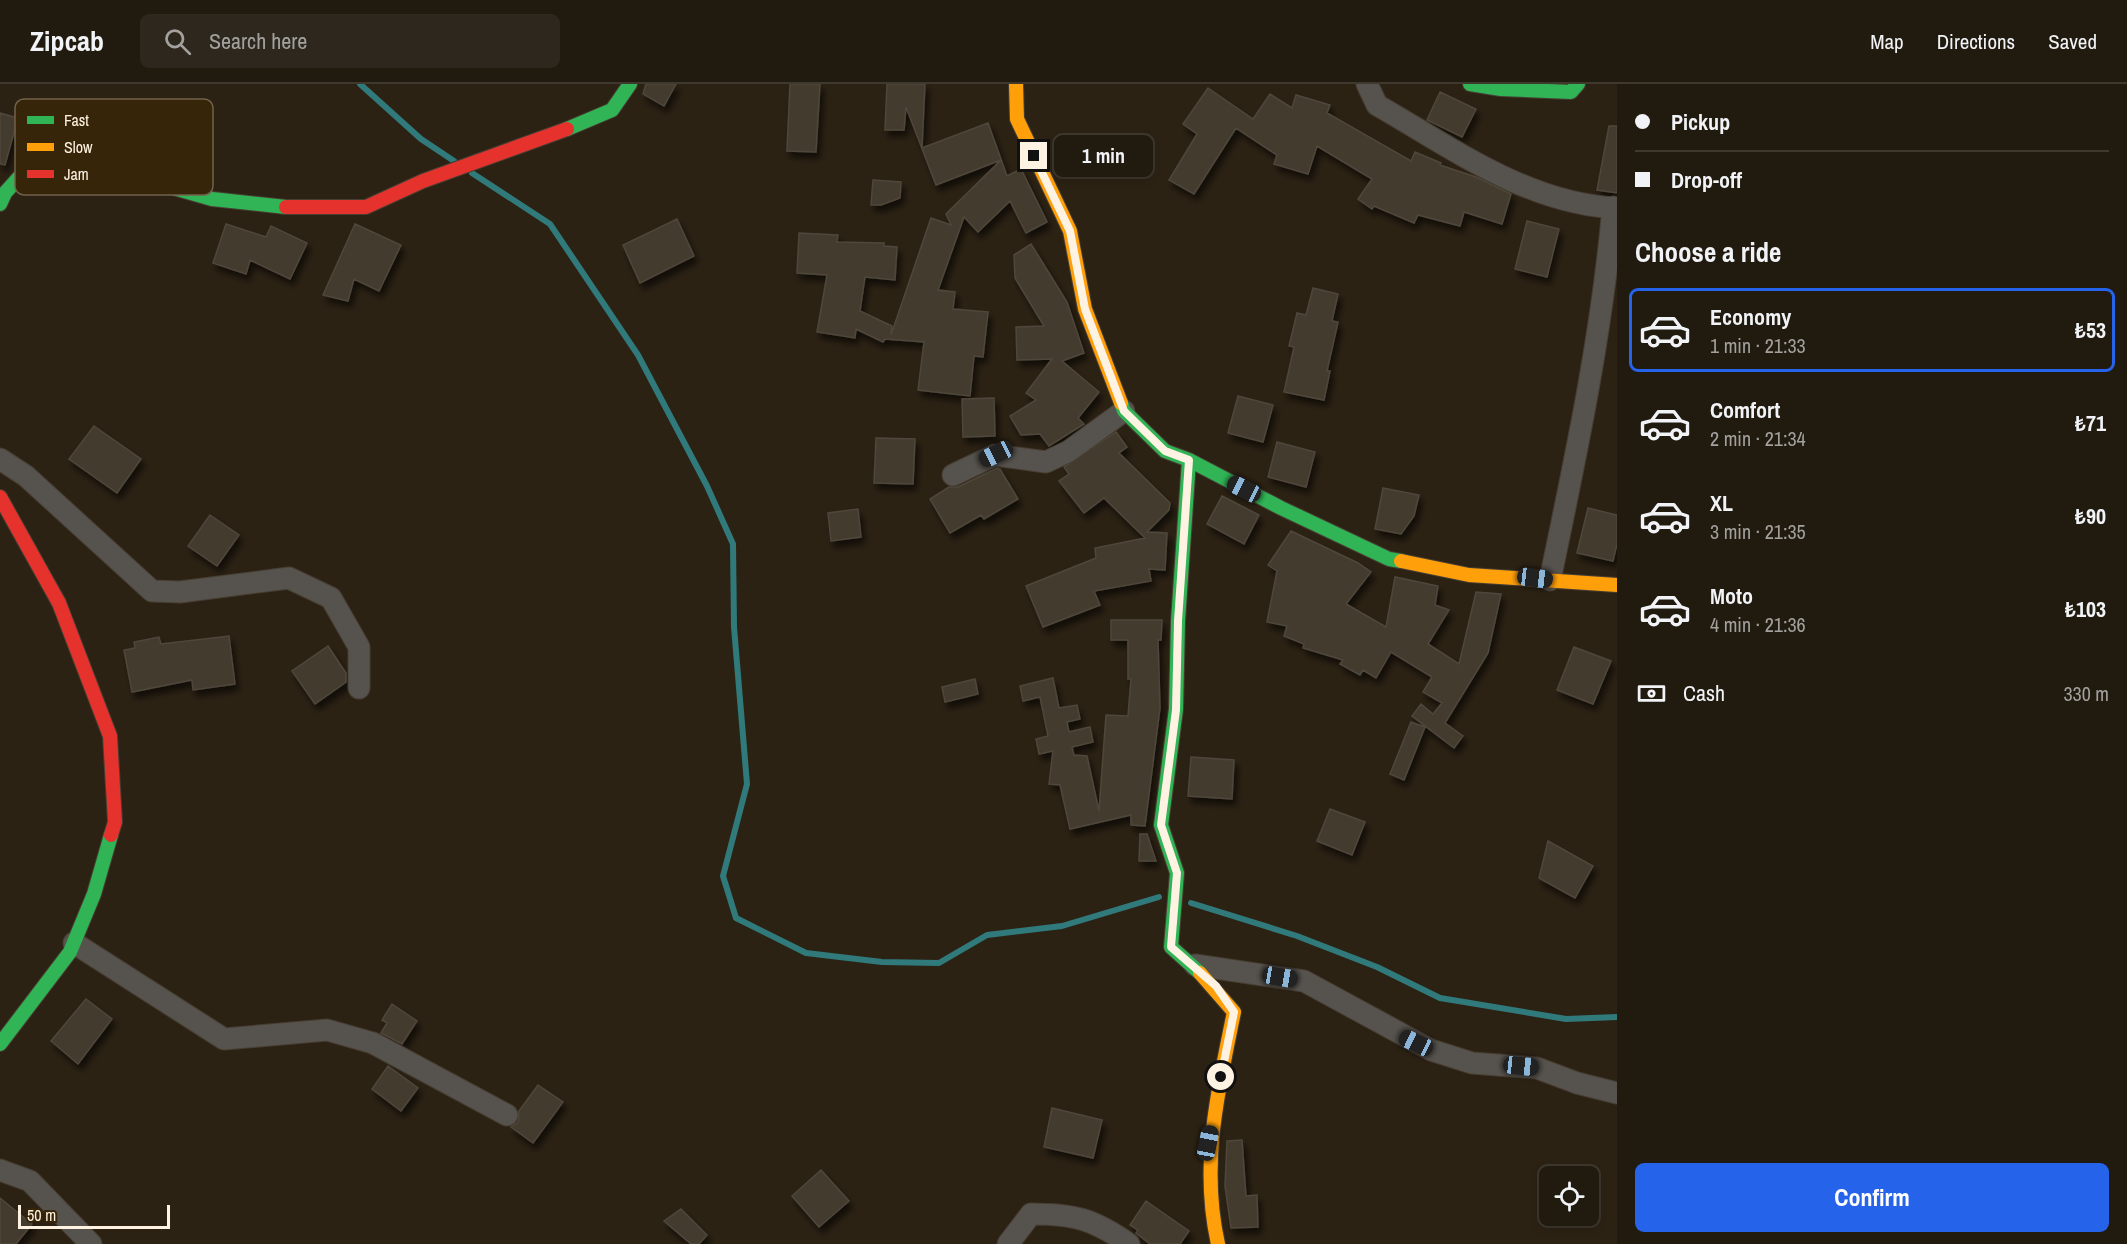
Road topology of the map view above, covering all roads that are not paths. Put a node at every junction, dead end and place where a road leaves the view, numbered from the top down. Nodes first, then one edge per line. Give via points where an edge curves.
1 (630, 84) edge
2 (1016, 84) edge
3 (1367, 84) edge
4 (1470, 84) edge
5 (1578, 84) edge
6 (15, 182) edge
7 (198, 195) edge
8 (0, 204) edge
9 (1615, 208) edge
10 (1124, 411) junction
11 (0, 459) edge
12 (1189, 460) junction
13 (953, 476) dead end
14 (0, 497) edge
15 (1550, 580) junction
16 (1617, 585) edge
17 (359, 688) dead end
18 (74, 943) junction
19 (1195, 965) junction
20 (0, 1044) edge
21 (1617, 1093) edge
22 (507, 1114) dead end
23 (0, 1170) edge
24 (91, 1244) edge
25 (1008, 1244) edge
26 (1130, 1244) edge
27 (1218, 1244) edge

1 - 7 street via 612,110 423,181 366,207 293,208
2 - 10 street via 1017,119 1070,231 1085,309
3 - 9 street via 1377,105 1509,181 1590,207
4 - 5 street via 1571,92
6 - 8 street
9 - 15 street via 1586,407
10 - 12 street via 1165,451
10 - 13 street via 1069,452 1046,462 996,454
11 - 17 street via 27,476 152,591 180,592 289,578 332,598 359,647
12 - 15 street via 1389,559 1469,575
12 - 19 street via 1176,710 1161,825 1177,873 1171,947
14 - 18 street via 59,603 110,736 114,822 94,894
15 - 16 street
18 - 20 street
18 - 22 street via 224,1039 327,1030 373,1043
19 - 21 street via 1304,981 1431,1050 1472,1063 1537,1068
19 - 27 street via 1234,1012 1208,1143 1213,1229
23 - 24 street via 30,1180
25 - 26 street via 1031,1214 1069,1214

